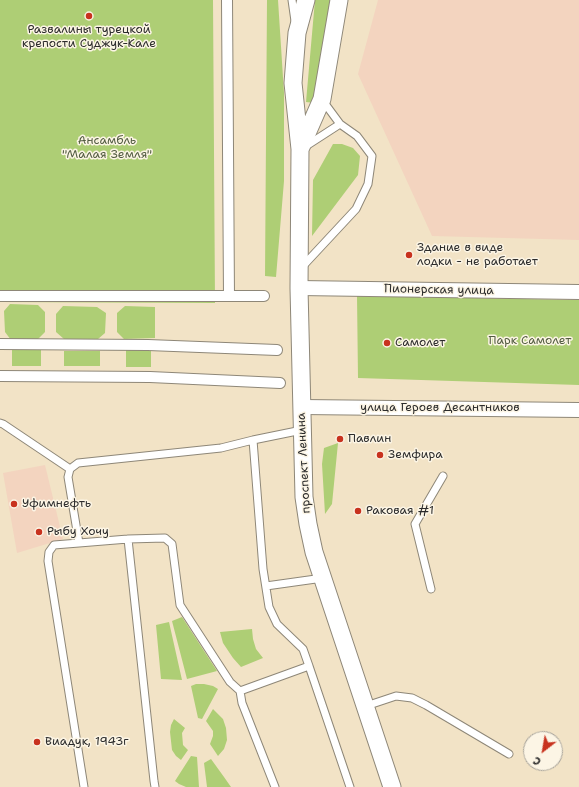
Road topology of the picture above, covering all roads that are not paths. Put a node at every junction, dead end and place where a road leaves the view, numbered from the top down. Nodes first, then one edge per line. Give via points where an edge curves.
1 (227, 0) edge
2 (292, 0) edge
3 (306, 0) edge
4 (339, 0) edge
5 (297, 33) junction
6 (322, 98) junction
7 (340, 124) junction
8 (300, 150) junction
9 (299, 270) junction
10 (299, 288) junction
11 (579, 292) edge
12 (0, 296) edge
13 (229, 296) junction
14 (264, 296) dead end
15 (0, 344) edge
16 (277, 350) dead end
17 (0, 376) edge
18 (280, 383) dead end
19 (302, 407) junction
20 (579, 410) edge
21 (0, 423) edge
22 (302, 430) junction
23 (253, 440) junction
24 (70, 469) junction
25 (443, 476) dead end
26 (128, 539) junction
27 (79, 543) junction
28 (323, 578) junction
29 (266, 586) junction
30 (431, 588) dead end
31 (309, 666) junction
32 (240, 691) junction
33 (365, 706) junction
34 (508, 754) dead end
35 (84, 787) edge
36 (155, 787) edge
37 (275, 787) edge
38 (350, 787) edge
39 (392, 787) edge

1 - 13 street
2 - 5 lane, проспект Ленина
3 - 5 street, проспект Ленина
4 - 6 street, проспект Ленина
5 - 8 street, проспект Ленина via 293,83
6 - 7 lane
6 - 8 street, проспект Ленина
7 - 8 lane
7 - 9 lane via 357,136 372,156 368,184 356,209
8 - 9 street, проспект Ленина
9 - 10 street, проспект Ленина
10 - 11 street, Пионерская улица
10 - 19 street, проспект Ленина
12 - 13 street
13 - 14 street
15 - 16 street via 148,345
17 - 18 street via 150,377
19 - 20 street, улица Героев Десантников
19 - 22 street, проспект Ленина
21 - 24 lane
22 - 23 lane
22 - 28 street, проспект Ленина via 304,497 314,552
23 - 24 lane via 221,448 78,463
23 - 29 lane
24 - 27 lane via 68,477
25 - 30 lane via 415,524
26 - 27 lane
26 - 32 lane via 165,538 172,544 180,604 230,682
26 - 36 lane
27 - 35 lane via 54,545 49,552 48,561
28 - 29 lane
28 - 33 street, проспект Ленина
29 - 31 lane via 269,607 277,624 304,649
31 - 32 lane
31 - 38 lane
32 - 37 lane via 242,703
33 - 34 lane via 396,696 412,698
33 - 39 street, проспект Ленина

